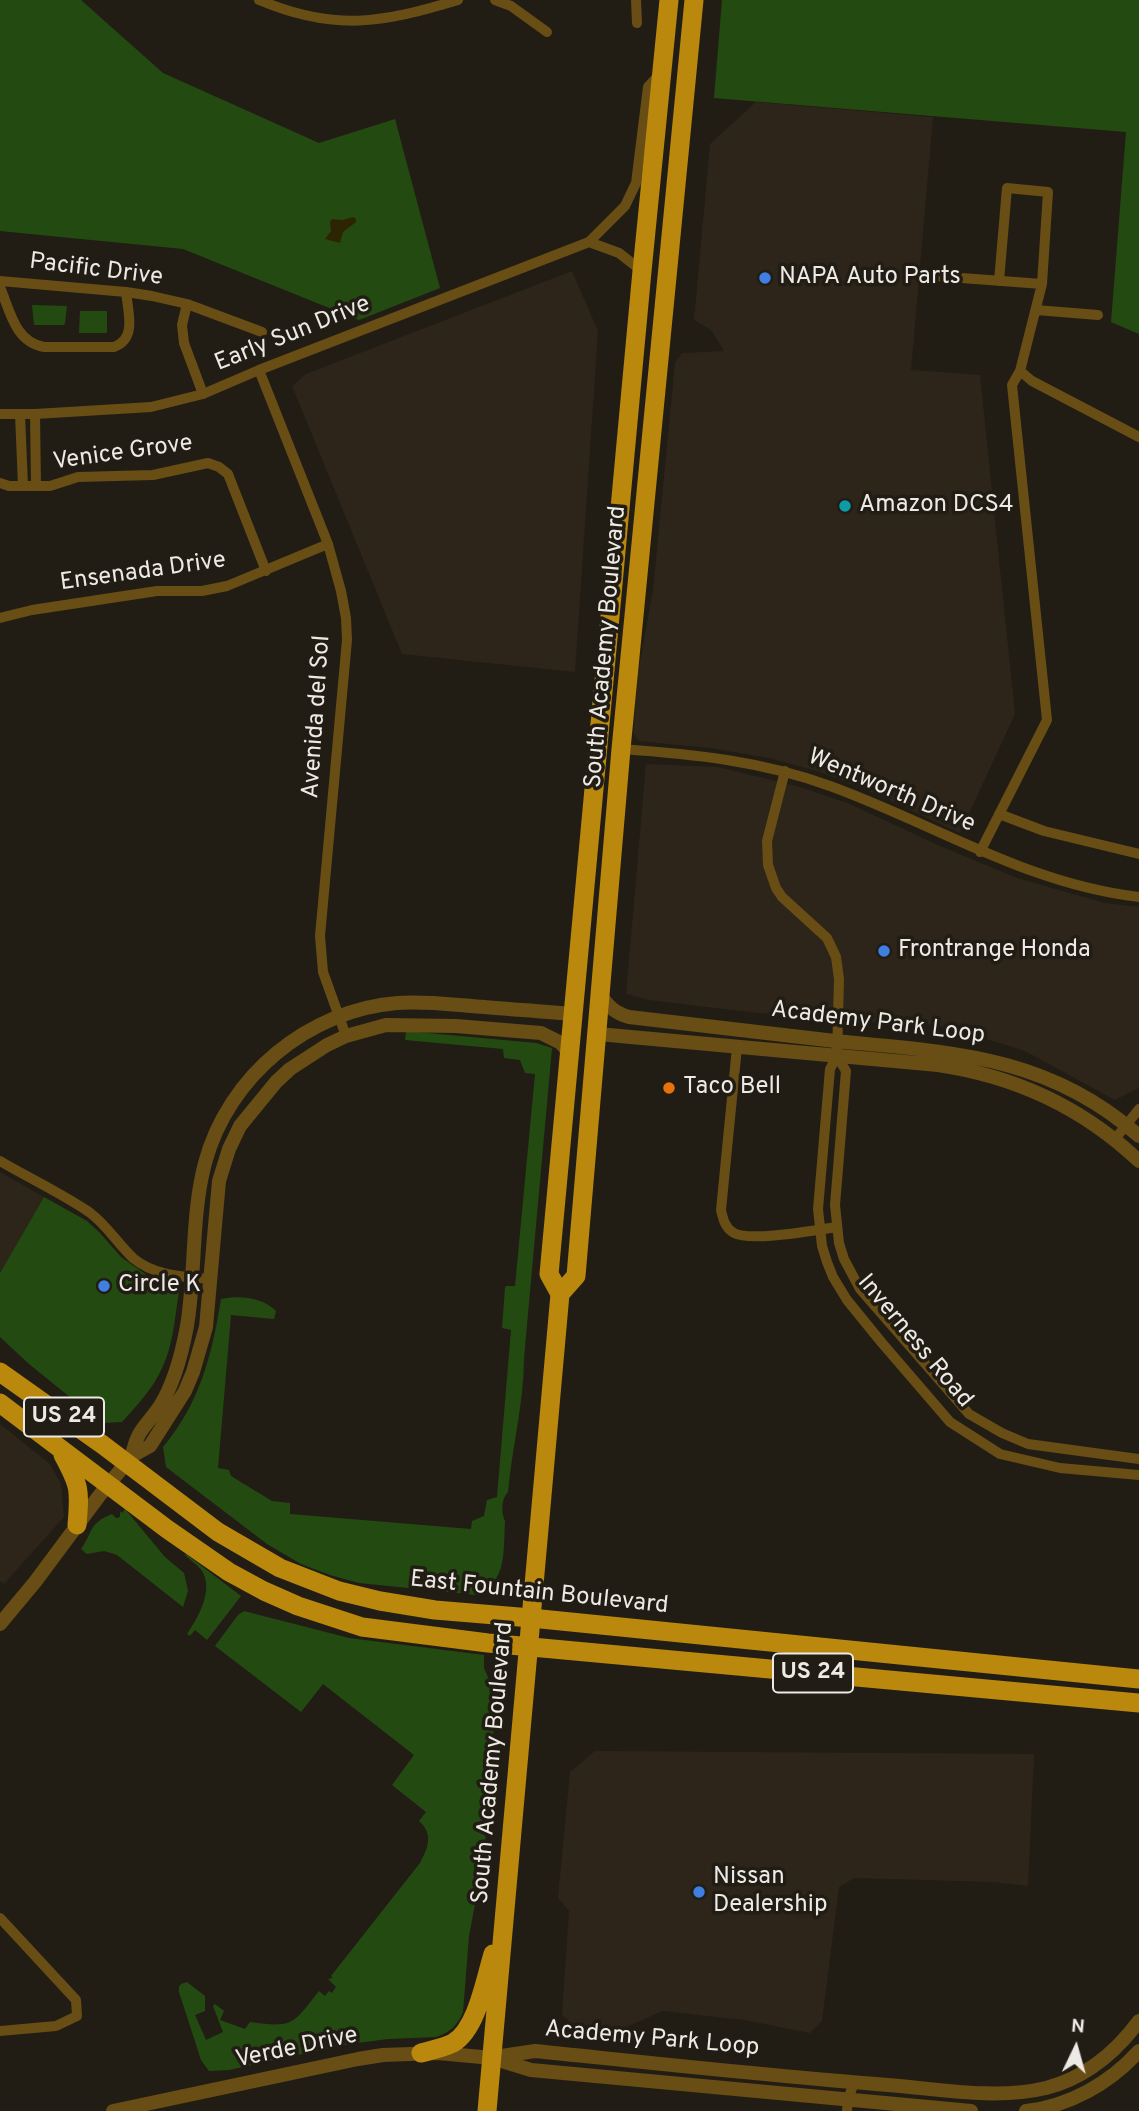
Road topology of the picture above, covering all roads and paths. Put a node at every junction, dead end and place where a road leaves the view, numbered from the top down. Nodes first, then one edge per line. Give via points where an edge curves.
1 (259, 0) edge
2 (458, 0) edge
3 (495, 0) edge
4 (636, 0) edge
5 (669, 0) edge
6 (694, 0) edge
7 (637, 23) dead end
8 (547, 32) dead end
9 (663, 71) junction
10 (589, 242) junction
11 (642, 271) junction
12 (935, 276) dead end
13 (0, 281) edge
14 (999, 281) junction
15 (1042, 284) junction
16 (0, 287) edge
17 (127, 292) junction
18 (187, 304) junction
19 (1036, 310) junction
20 (1098, 315) dead end
21 (262, 332) dead end
22 (259, 370) junction
23 (1020, 372) junction
24 (202, 394) junction
25 (0, 414) edge
26 (20, 414) junction
27 (35, 414) junction
28 (1139, 437) edge
29 (0, 483) edge
30 (23, 486) junction
31 (36, 486) junction
32 (328, 544) junction
33 (266, 571) junction
34 (0, 618) edge
35 (621, 749) junction
36 (785, 771) junction
37 (594, 779) junction
38 (999, 814) junction
39 (980, 852) junction
40 (1139, 853) edge
41 (1139, 897) edge
42 (600, 995) junction
43 (572, 1014) junction
44 (339, 1016) junction
45 (598, 1034) junction
46 (346, 1036) junction
47 (737, 1047) junction
48 (837, 1048) junction
49 (570, 1054) junction
50 (1139, 1109) edge
51 (1127, 1125) junction
52 (1139, 1136) edge
53 (1115, 1139) junction
54 (0, 1161) edge
55 (1139, 1161) edge
56 (583, 1197) junction
57 (837, 1227) junction
58 (820, 1229) junction
59 (192, 1278) junction
60 (210, 1279) junction
61 (560, 1294) junction
62 (0, 1372) edge
63 (0, 1403) edge
64 (59, 1448) junction
65 (130, 1459) junction
66 (1139, 1459) edge
67 (1139, 1475) edge
68 (109, 1485) junction
69 (77, 1525) junction
70 (531, 1618) junction
71 (0, 1625) edge
72 (529, 1647) junction
73 (1139, 1679) edge
74 (1139, 1703) edge
75 (505, 1913) junction
76 (0, 1918) edge
77 (1139, 2021) edge
78 (0, 2031) edge
79 (1139, 2051) edge
80 (421, 2053) junction
81 (492, 2058) junction
82 (849, 2082) junction
83 (847, 2105) edge
84 (143, 2108) edge
85 (113, 2111) edge
86 (487, 2111) edge
87 (971, 2111) edge
88 (1026, 2111) edge

1 - 2 street via 330,21 356,21 412,14
3 - 8 street
4 - 7 street
5 - 9 highway, South Academy Boulevard
6 - 35 highway, South Academy Boulevard
9 - 10 street, Early Sun Drive via 648,87 636,183 625,205
9 - 11 highway, South Academy Boulevard
10 - 11 street via 619,254
10 - 22 street, Early Sun Drive
11 - 37 highway, South Academy Boulevard
12 - 14 street
13 - 17 street, Pacific Drive
14 - 15 street
14 - 15 street via 1007,188 1048,192
15 - 19 street
16 - 17 street via 25,340 44,347 122,344 129,330
17 - 18 street, Pacific Drive
18 - 21 street, Pacific Drive
18 - 24 street via 184,343
19 - 20 street
19 - 23 street
22 - 24 street, Early Sun Drive
22 - 32 street, Avenida del Sol
23 - 28 street
23 - 38 street via 1012,385 1047,720
24 - 27 street, Early Sun Drive via 151,407
25 - 26 street, Early Sun Drive
26 - 27 street, Early Sun Drive
26 - 30 street
27 - 31 street
29 - 30 street, Venice Grove
30 - 31 street, Venice Grove
31 - 33 street, Venice Grove via 78,477 153,475 208,463 219,467 228,474
32 - 33 street, Ensenada Drive
32 - 44 street, Avenida del Sol via 341,591 347,640 320,936 323,972
33 - 34 street, Ensenada Drive via 202,591 157,591
35 - 36 street, Wentworth Drive via 710,756
35 - 42 highway, South Academy Boulevard
36 - 39 street, Wentworth Drive via 855,795
36 - 48 street via 767,841 768,865 782,897 832,947 839,979
37 - 43 highway, South Academy Boulevard
37 - 45 highway via 604,796 587,1000
38 - 39 street
38 - 40 street via 1067,837
39 - 41 street, Wentworth Drive via 1063,883
42 - 45 highway, South Academy Boulevard
42 - 48 street, Academy Park Loop via 608,1007 629,1017
43 - 44 street via 415,1002
43 - 49 highway, South Academy Boulevard
43 - 56 highway via 584,1041 575,1155
44 - 46 street, Avenida del Sol
44 - 59 street via 270,1058 222,1120 201,1182
45 - 47 street, Academy Park Loop
45 - 56 highway, South Academy Boulevard
46 - 49 street via 386,1025 456,1026 541,1033 561,1043
46 - 60 street via 290,1069 240,1126 219,1181
47 - 48 street, Academy Park Loop
47 - 58 street via 723,1219 733,1233 752,1237
48 - 51 street, Academy Park Loop via 931,1049 1008,1065 1070,1089
48 - 53 street, Academy Park Loop via 1000,1078 1069,1108
48 - 57 street, Inverness Road via 846,1071
48 - 58 street, Inverness Road via 830,1069
49 - 61 highway, South Academy Boulevard via 549,1274
50 - 51 street
51 - 52 street, Academy Park Loop
51 - 53 street
53 - 55 street, Academy Park Loop
54 - 59 street via 86,1210 148,1268
56 - 61 highway, South Academy Boulevard via 576,1276
57 - 58 street
57 - 66 street, Inverness Road via 845,1259 860,1289 969,1414 1028,1444
58 - 67 street, Inverness Road via 827,1262 847,1300 950,1422 999,1454 1060,1468
59 - 60 street
59 - 65 street via 187,1324 172,1384 136,1437
60 - 65 street via 205,1327 185,1391 150,1446
61 - 70 highway, South Academy Boulevard
62 - 65 highway, East Fountain Boulevard / US 24
63 - 64 highway, US 24
64 - 68 highway, US 24
64 - 69 highway via 80,1493
65 - 68 street
65 - 70 highway, East Fountain Boulevard / US 24 via 218,1532 310,1580 403,1606
68 - 69 street
68 - 72 highway, US 24 via 229,1572 298,1606 362,1627
69 - 71 street
70 - 72 highway, South Academy Boulevard
70 - 73 highway, East Fountain Boulevard / US 24
72 - 74 highway, US 24
72 - 75 highway, South Academy Boulevard
75 - 80 highway via 468,2029 454,2043
75 - 81 highway, South Academy Boulevard
76 - 78 street via 76,2000 77,2017 56,2026
77 - 82 street, Academy Park Loop via 1093,2066 1046,2088 1002,2093
79 - 88 street via 1088,2091 1063,2103
80 - 81 street, Verde Drive
80 - 84 street, Verde Drive via 383,2054
81 - 82 street, Academy Park Loop via 535,2051
81 - 83 street, Academy Park Loop via 531,2070
81 - 86 highway, South Academy Boulevard
82 - 83 street
83 - 87 street, Academy Park Loop
84 - 85 street, Verde Drive

